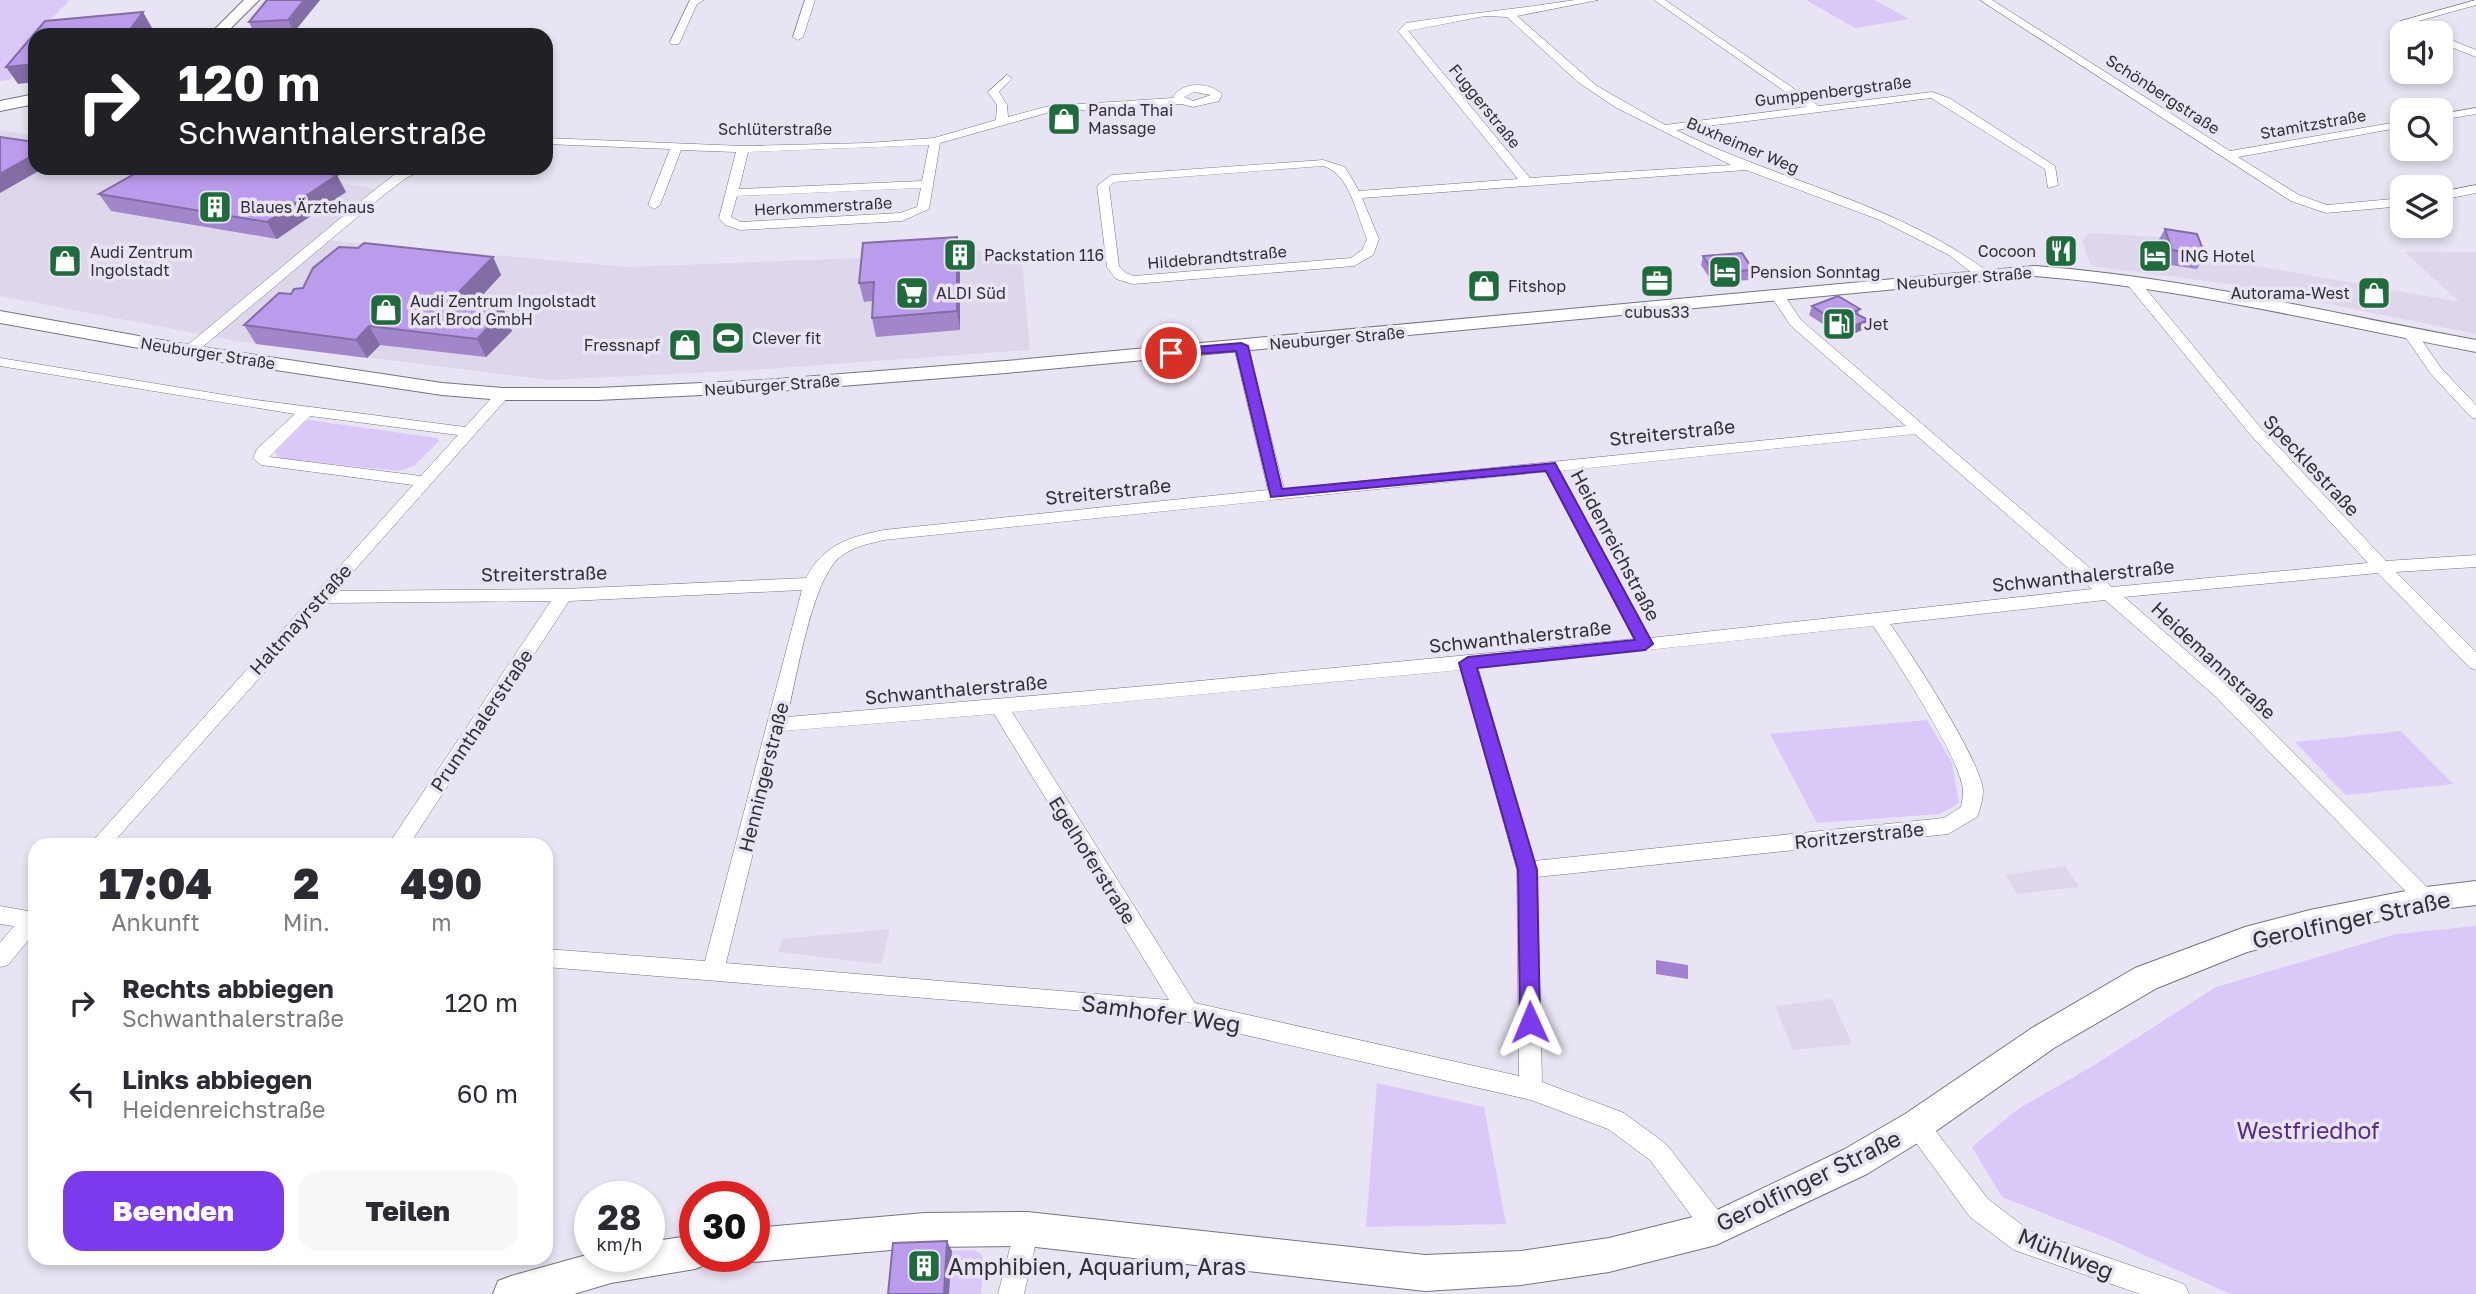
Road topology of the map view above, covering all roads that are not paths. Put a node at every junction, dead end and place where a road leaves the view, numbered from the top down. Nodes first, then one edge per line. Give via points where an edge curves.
1 (252, 0) edge
2 (699, 0) edge
3 (810, 0) edge
4 (1593, 0) edge
5 (1659, 0) edge
6 (1985, 0) edge
7 (2476, 2) edge
8 (1509, 14) junction
9 (2406, 21) edge
10 (223, 28) edge
11 (798, 37) dead end
12 (674, 42) dead end
13 (2453, 44) edge
14 (2476, 54) edge
15 (1007, 78) dead end
16 (28, 100) edge
17 (1182, 102) dead end
18 (0, 106) edge
19 (1817, 109) junction
20 (2476, 111) edge
21 (2453, 115) edge
22 (1002, 123) junction
23 (2390, 126) edge
24 (1667, 128) junction
25 (553, 141) edge
26 (935, 141) junction
27 (677, 145) junction
28 (743, 149) junction
29 (2228, 155) junction
30 (1746, 167) junction
31 (402, 175) edge
32 (1527, 182) junction
33 (928, 184) junction
34 (2052, 185) dead end
35 (2476, 190) edge
36 (732, 192) junction
37 (2453, 194) edge
38 (1355, 195) junction
39 (2390, 203) edge
40 (654, 205) dead end
41 (1982, 274) junction
42 (2132, 281) junction
43 (1777, 295) junction
44 (0, 317) edge
45 (2409, 332) junction
46 (1241, 346) junction
47 (2471, 346) edge
48 (189, 351) junction
49 (0, 362) edge
50 (503, 394) junction
51 (306, 411) junction
52 (2476, 414) edge
53 (1919, 429) junction
54 (468, 432) junction
55 (1550, 466) junction
56 (422, 481) junction
57 (1276, 494) junction
58 (2476, 561) edge
59 (2380, 567) junction
60 (812, 584) junction
61 (2108, 592) junction
62 (565, 595) junction
63 (320, 597) junction
64 (1878, 620) junction
65 (1645, 644) junction
66 (1468, 663) junction
67 (2476, 663) edge
68 (999, 707) junction
69 (776, 726) junction
70 (105, 838) edge
71 (403, 838) edge
72 (1527, 870) junction
73 (2476, 893) edge
74 (2426, 899) junction
75 (0, 915) edge
76 (28, 918) edge
77 (28, 926) edge
78 (0, 958) edge
79 (553, 959) edge
80 (713, 970) junction
81 (1188, 1012) junction
82 (1531, 1089) junction
83 (1917, 1125) junction
84 (1716, 1228) junction
85 (1027, 1229) junction
86 (770, 1244) edge
87 (679, 1255) edge
88 (511, 1294) edge
89 (1011, 1294) edge
90 (2176, 1294) edge

1 - 10 main road
2 - 12 street
3 - 11 street
4 - 8 street, Fuggerstraße
5 - 19 street
6 - 29 street, Schönbergstraße
7 - 9 street
8 - 24 street, Buxheimer Weg via 1592,87
8 - 32 street, Fuggerstraße via 1417,22 1403,31
13 - 14 street
15 - 22 street via 993,92 1002,105
16 - 18 main road
17 - 22 street, Schlüterstraße via 1049,109
19 - 24 street, Gumppenbergstraße
19 - 34 street, Gumppenbergstraße via 1932,95 2051,168
20 - 21 street
22 - 26 street, Schlüterstraße
23 - 29 street, Stamitzstraße
24 - 30 street, Buxheimer Weg
25 - 27 street, Schlüterstraße
26 - 28 street, Schlüterstraße
26 - 33 street, Herkommerstraße
27 - 28 street, Schlüterstraße
27 - 40 street
28 - 36 street, Herkommerstraße
29 - 39 street, Schönbergstraße via 2295,198 2326,209
30 - 32 street
30 - 41 street, Buxheimer Weg via 1920,234
31 - 48 street
32 - 38 street
33 - 36 street, Herkommerstraße
33 - 36 street, Herkommerstraße via 923,209 902,217 740,226 725,218
35 - 37 street
38 - 38 street, Hildebrandtstraße via 1373,239 1368,252 1354,262 1133,280 1113,267 1103,186 1111,178 1323,163 1344,170
41 - 42 main road, Neuburger Straße via 2035,271
41 - 43 main road, Neuburger Straße
42 - 45 main road, Neuburger Straße via 2234,296
42 - 59 street, Specklestraße via 2250,426
43 - 46 main road, Neuburger Straße
43 - 53 street, Heidemannstraße via 1796,323
44 - 48 main road, Neuburger Straße
45 - 47 main road, Neuburger Straße
45 - 52 street
46 - 50 main road, Neuburger Straße via 765,386
46 - 57 street
48 - 50 main road, Neuburger Straße
49 - 51 street
50 - 54 street, Haltmayrstraße
51 - 54 street
51 - 56 street via 261,458
53 - 55 street, Streiterstraße
53 - 61 street, Heidemannstraße
54 - 56 street, Haltmayrstraße
55 - 57 street, Streiterstraße
55 - 65 street, Heidenreichstraße
56 - 63 street, Haltmayrstraße
57 - 60 street, Streiterstraße via 874,537 833,552
58 - 59 street, Schwanthalerstraße
59 - 61 street, Schwanthalerstraße
59 - 67 street, Specklestraße
60 - 62 street, Streiterstraße
60 - 69 street, Henningerstraße
61 - 64 street, Schwanthalerstraße
61 - 74 street, Heidemannstraße via 2221,691
62 - 63 street, Streiterstraße
62 - 71 street, Prunnthalerstraße
63 - 70 street, Haltmayrstraße
64 - 65 street, Schwanthalerstraße
64 - 72 street, Roritzerstraße via 1965,764 1973,790 1970,811 1948,826
65 - 66 street, Schwanthalerstraße
66 - 68 street, Schwanthalerstraße
66 - 72 street
68 - 69 street, Schwanthalerstraße
68 - 81 street, Egelhoferstraße
69 - 80 street, Henningerstraße
72 - 82 street
73 - 74 main road, Gerolfinger Straße
74 - 83 main road, Gerolfinger Straße via 2245,940 2146,978 2043,1038
75 - 76 street
77 - 78 street
79 - 80 street, Samhofer Weg
80 - 81 street, Samhofer Weg
81 - 82 street, Samhofer Weg
82 - 84 street, Samhofer Weg via 1616,1121 1658,1152
83 - 84 main road, Gerolfinger Straße via 1854,1162
83 - 90 street, Mühlweg via 1979,1208 2023,1241
84 - 85 main road, Gerolfinger Straße via 1609,1255 1521,1268 1425,1273
85 - 86 main road, Gerolfinger Straße via 933,1229
85 - 89 street
87 - 88 main road via 611,1266

